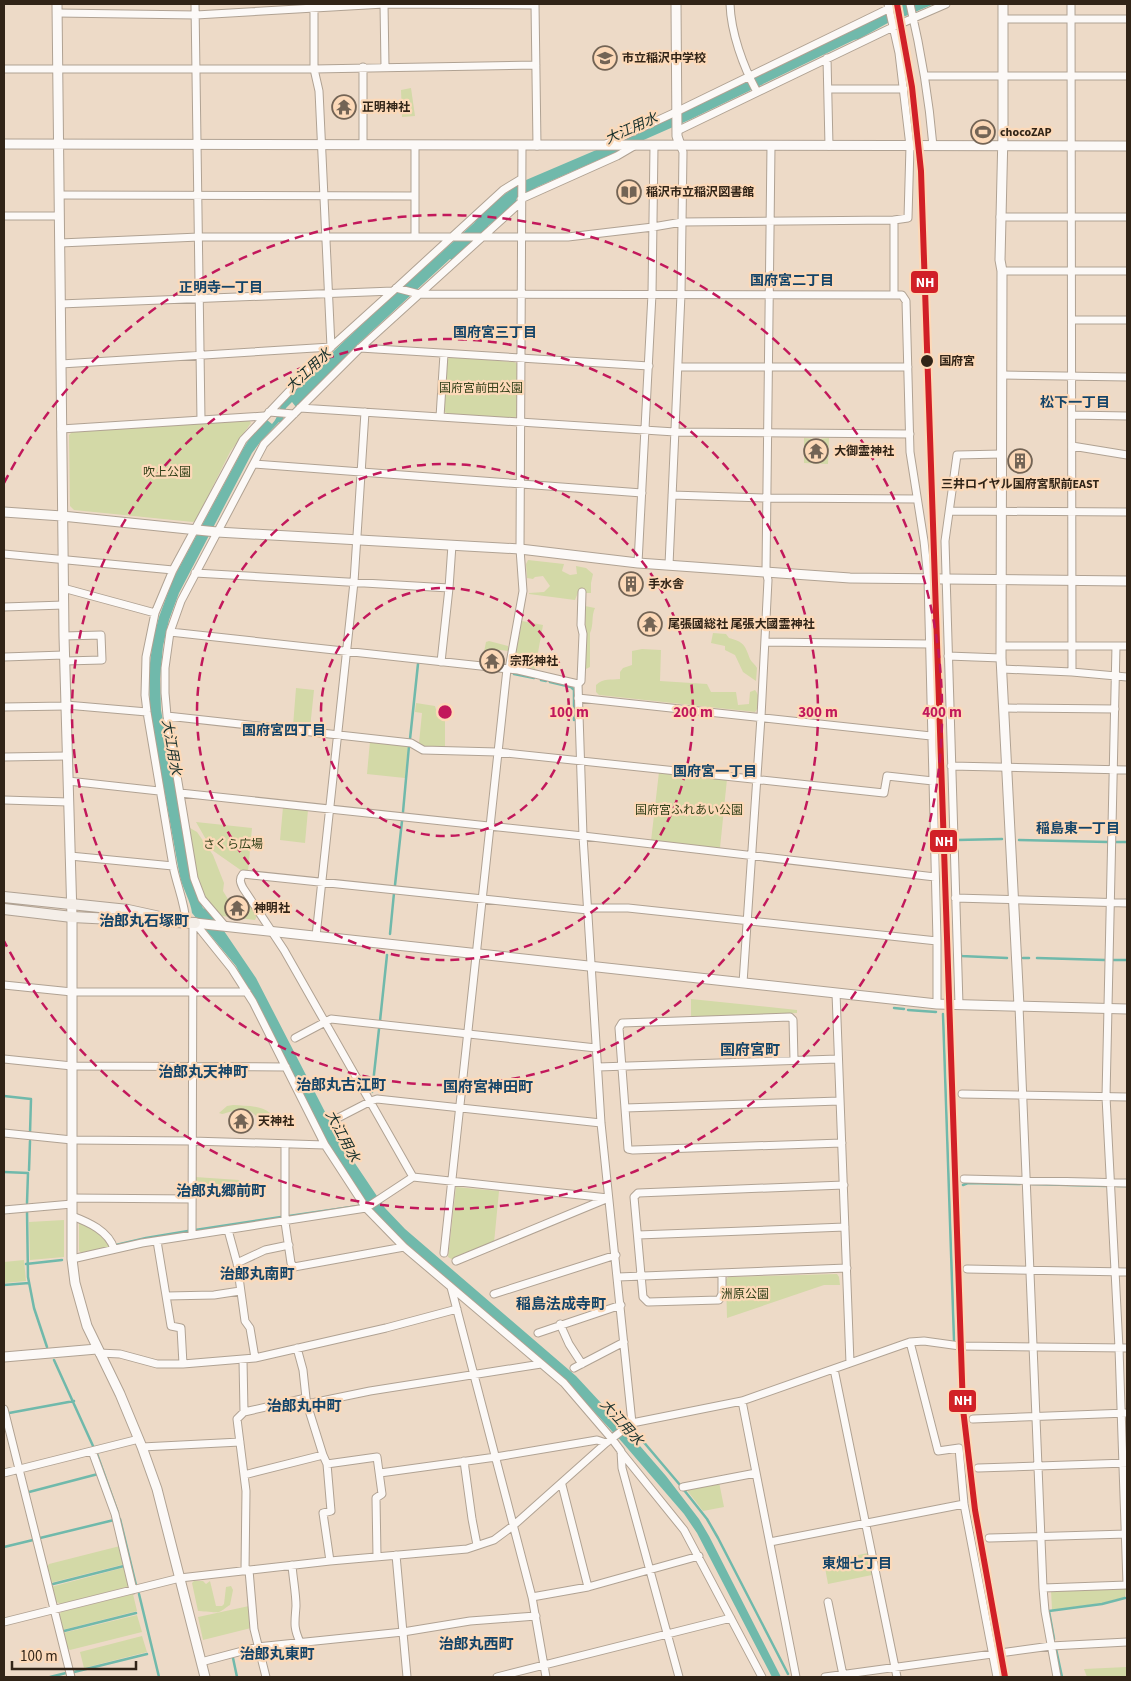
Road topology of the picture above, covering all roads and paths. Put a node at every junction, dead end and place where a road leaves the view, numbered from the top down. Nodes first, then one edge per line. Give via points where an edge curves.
1 (196, 4) edge
2 (384, 4) edge
3 (535, 4) edge
4 (676, 4) edge
5 (730, 4) edge
6 (910, 4) edge
7 (946, 4) edge
8 (1003, 4) edge
9 (1071, 4) edge
10 (314, 6) edge
11 (889, 7) edge
12 (57, 8) edge
13 (196, 15) junction
14 (913, 16) junction
15 (1003, 19) junction
16 (1071, 19) junction
17 (1127, 19) edge
18 (893, 25) junction
19 (828, 58) junction
20 (536, 65) junction
21 (363, 67) junction
22 (385, 67) junction
23 (198, 68) junction
24 (314, 68) junction
25 (4, 69) edge
26 (58, 69) junction
27 (925, 76) junction
28 (1003, 76) junction
29 (1072, 76) junction
30 (1127, 76) edge
31 (749, 77) junction
32 (828, 89) junction
33 (904, 89) junction
34 (756, 90) junction
35 (678, 112) junction
36 (677, 128) junction
37 (4, 144) edge
38 (59, 144) junction
39 (198, 144) junction
40 (320, 145) junction
41 (363, 145) junction
42 (414, 145) junction
43 (680, 145) junction
44 (522, 146) junction
45 (537, 146) junction
46 (603, 146) junction
47 (634, 146) junction
48 (654, 146) junction
49 (772, 146) junction
50 (829, 146) junction
51 (910, 146) junction
52 (933, 146) junction
53 (1001, 146) junction
54 (1072, 146) junction
55 (1127, 146) edge
56 (521, 181) junction
57 (59, 195) junction
58 (198, 195) junction
59 (324, 195) junction
60 (415, 196) junction
61 (521, 200) junction
62 (4, 216) edge
63 (59, 216) junction
64 (1000, 217) junction
65 (1072, 217) junction
66 (1127, 217) edge
67 (894, 220) junction
68 (770, 221) junction
69 (682, 222) junction
70 (653, 227) junction
71 (326, 236) junction
72 (415, 236) junction
73 (455, 236) junction
74 (199, 237) junction
75 (480, 237) junction
76 (521, 237) junction
77 (60, 243) junction
78 (1002, 271) junction
79 (1072, 271) junction
80 (1127, 271) edge
81 (396, 290) junction
82 (329, 294) junction
83 (418, 294) junction
84 (520, 294) junction
85 (652, 294) junction
86 (681, 294) junction
87 (770, 295) junction
88 (894, 295) junction
89 (200, 299) junction
90 (60, 304) junction
91 (1072, 320) junction
92 (1127, 320) edge
93 (331, 347) junction
94 (360, 348) junction
95 (444, 354) junction
96 (200, 355) junction
97 (520, 358) junction
98 (61, 364) junction
99 (648, 366) junction
100 (678, 367) junction
101 (768, 367) junction
102 (908, 367) junction
103 (1002, 375) junction
104 (1072, 376) junction
105 (1127, 376) edge
106 (300, 408) junction
107 (365, 412) junction
108 (269, 414) junction
109 (292, 414) junction
110 (1072, 415) junction
111 (1127, 416) edge
112 (440, 417) junction
113 (201, 420) junction
114 (520, 422) junction
115 (61, 429) junction
116 (645, 430) junction
117 (675, 432) junction
118 (768, 432) junction
119 (910, 434) junction
120 (1072, 446) junction
121 (1002, 454) junction
122 (1127, 455) edge
123 (254, 464) junction
124 (361, 472) junction
125 (520, 483) junction
126 (642, 493) junction
127 (672, 495) junction
128 (767, 498) junction
129 (917, 498) junction
130 (950, 511) junction
131 (1002, 511) junction
132 (1072, 511) junction
133 (4, 512) edge
134 (1127, 512) edge
135 (62, 516) junction
136 (196, 529) junction
137 (216, 531) junction
138 (357, 540) junction
139 (452, 545) junction
140 (520, 549) junction
141 (4, 554) edge
142 (63, 559) junction
143 (638, 563) junction
144 (669, 565) junction
145 (173, 570) junction
146 (766, 571) junction
147 (195, 573) junction
148 (928, 579) junction
149 (946, 579) junction
150 (1001, 579) junction
151 (1073, 580) junction
152 (1127, 581) edge
153 (354, 582) junction
154 (63, 588) junction
155 (449, 588) junction
156 (582, 592) dead end
157 (64, 605) junction
158 (4, 607) edge
159 (155, 613) junction
160 (170, 632) junction
161 (64, 636) junction
162 (765, 642) junction
163 (929, 644) junction
164 (1001, 646) junction
165 (1072, 646) junction
166 (1116, 646) junction
167 (1127, 646) edge
168 (346, 652) junction
169 (948, 656) junction
170 (4, 657) edge
171 (65, 658) junction
172 (1001, 658) junction
173 (441, 662) junction
174 (508, 669) junction
175 (1002, 669) junction
176 (1072, 672) junction
177 (1116, 676) junction
178 (1127, 677) edge
179 (578, 684) junction
180 (578, 698) junction
181 (66, 705) junction
182 (4, 708) edge
183 (1004, 708) junction
184 (1115, 709) junction
185 (146, 712) junction
186 (167, 716) junction
187 (761, 718) junction
188 (338, 734) junction
189 (931, 736) junction
190 (498, 752) junction
191 (67, 756) junction
192 (4, 757) edge
193 (580, 760) junction
194 (951, 766) junction
195 (1007, 767) junction
196 (1114, 769) junction
197 (1127, 770) edge
198 (757, 779) junction
199 (68, 781) junction
200 (932, 781) junction
201 (159, 791) junction
202 (180, 793) junction
203 (4, 800) edge
204 (68, 802) junction
205 (330, 809) junction
206 (489, 826) junction
207 (583, 836) junction
208 (70, 856) junction
209 (752, 856) junction
210 (173, 866) junction
211 (936, 877) junction
212 (322, 882) junction
213 (4, 897) edge
214 (955, 898) junction
215 (482, 899) junction
216 (1014, 900) junction
217 (1111, 902) junction
218 (1127, 902) edge
219 (71, 903) junction
220 (588, 909) junction
221 (4, 910) edge
222 (72, 917) junction
223 (748, 921) junction
224 (191, 923) junction
225 (223, 926) junction
226 (273, 931) junction
227 (316, 936) junction
228 (937, 942) junction
229 (475, 953) junction
230 (591, 966) junction
231 (744, 983) junction
232 (4, 985) edge
233 (72, 992) junction
234 (193, 992) junction
235 (247, 992) junction
236 (836, 993) junction
237 (937, 1004) junction
238 (959, 1005) junction
239 (1019, 1006) junction
240 (1109, 1008) junction
241 (1127, 1009) edge
242 (325, 1021) junction
243 (467, 1034) junction
244 (295, 1038) dead end
245 (596, 1048) junction
246 (4, 1059) edge
247 (838, 1059) junction
248 (794, 1060) junction
249 (72, 1066) junction
250 (192, 1066) junction
251 (622, 1066) junction
252 (286, 1067) junction
253 (598, 1067) junction
254 (962, 1094) dead end
255 (1023, 1095) junction
256 (1106, 1097) junction
257 (1127, 1097) edge
258 (840, 1100) junction
259 (371, 1101) junction
260 (459, 1108) junction
261 (625, 1108) junction
262 (336, 1119) dead end
263 (601, 1123) junction
264 (4, 1132) edge
265 (72, 1140) junction
266 (192, 1141) junction
267 (842, 1143) junction
268 (285, 1144) junction
269 (325, 1145) junction
270 (413, 1177) junction
271 (964, 1179) dead end
272 (451, 1181) junction
273 (1026, 1181) junction
274 (1110, 1183) junction
275 (1127, 1183) edge
276 (844, 1185) junction
277 (608, 1198) junction
278 (192, 1200) junction
279 (72, 1201) junction
280 (366, 1208) junction
281 (4, 1210) edge
282 (72, 1216) junction
283 (285, 1222) junction
284 (845, 1227) junction
285 (228, 1230) junction
286 (192, 1235) junction
287 (638, 1235) junction
288 (157, 1241) junction
289 (289, 1245) junction
290 (404, 1247) junction
291 (114, 1249) junction
292 (444, 1253) dead end
293 (616, 1255) junction
294 (72, 1259) junction
295 (456, 1261) dead end
296 (237, 1263) junction
297 (847, 1268) junction
298 (967, 1269) dead end
299 (1030, 1270) junction
300 (1115, 1272) junction
301 (1127, 1272) edge
302 (722, 1273) junction
303 (641, 1276) junction
304 (618, 1277) junction
305 (451, 1287) junction
306 (240, 1291) junction
307 (494, 1294) dead end
308 (167, 1296) junction
309 (621, 1304) junction
310 (457, 1309) junction
311 (560, 1324) junction
312 (538, 1333) dead end
313 (624, 1342) junction
314 (910, 1342) junction
315 (1034, 1347) junction
316 (297, 1348) junction
317 (1119, 1348) junction
318 (1127, 1348) edge
319 (98, 1351) junction
320 (4, 1357) edge
321 (255, 1358) junction
322 (243, 1360) junction
323 (850, 1363) junction
324 (183, 1364) junction
325 (541, 1364) junction
326 (582, 1364) junction
327 (574, 1368) dead end
328 (834, 1369) junction
329 (474, 1375) junction
330 (307, 1401) junction
331 (742, 1401) junction
332 (4, 1409) edge
333 (244, 1412) junction
334 (1124, 1413) edge
335 (1036, 1416) junction
336 (973, 1418) dead end
337 (632, 1423) junction
338 (611, 1440) junction
339 (240, 1442) junction
340 (140, 1443) junction
341 (92, 1451) junction
342 (621, 1451) junction
343 (322, 1455) junction
344 (496, 1457) junction
345 (464, 1462) junction
346 (1125, 1463) edge
347 (327, 1464) junction
348 (1038, 1466) junction
349 (978, 1468) dead end
350 (19, 1470) junction
351 (4, 1473) edge
352 (380, 1473) junction
353 (756, 1473) junction
354 (244, 1475) junction
355 (562, 1485) junction
356 (683, 1487) dead end
357 (964, 1504) junction
358 (866, 1523) junction
359 (514, 1525) junction
360 (1126, 1534) edge
361 (1041, 1536) junction
362 (989, 1538) dead end
363 (770, 1542) junction
364 (477, 1545) junction
365 (396, 1555) junction
366 (377, 1556) junction
367 (699, 1556) junction
368 (330, 1561) junction
369 (292, 1565) junction
370 (247, 1570) junction
371 (650, 1570) junction
372 (180, 1578) junction
373 (1127, 1585) edge
374 (588, 1587) junction
375 (1043, 1588) junction
376 (133, 1590) junction
377 (532, 1596) junction
378 (828, 1602) dead end
379 (54, 1610) junction
380 (536, 1616) junction
381 (731, 1618) junction
382 (4, 1622) edge
383 (403, 1632) junction
384 (667, 1634) junction
385 (300, 1642) junction
386 (1127, 1642) edge
387 (257, 1646) junction
388 (1051, 1646) junction
389 (993, 1653) junction
390 (201, 1662) junction
391 (544, 1666) junction
392 (895, 1667) junction
393 (843, 1675) junction
394 (71, 1677) edge
395 (205, 1677) edge
396 (266, 1677) edge
397 (408, 1677) edge
398 (497, 1677) edge
399 (546, 1677) edge
400 (679, 1677) edge
401 (762, 1677) edge
402 (796, 1677) edge
403 (826, 1677) edge
404 (830, 1677) edge
405 (896, 1677) edge
406 (997, 1677) edge
407 (1057, 1677) edge

1 - 13 street
2 - 3 street
2 - 10 street
2 - 22 street
3 - 20 street
4 - 35 street
5 - 31 street via 731,20
6 - 14 street
7 - 14 street
8 - 15 street
9 - 16 street
10 - 13 street
10 - 24 street
11 - 18 street
11 - 31 street
12 - 13 street
12 - 26 street
13 - 23 street
14 - 18 street
14 - 27 street
15 - 16 street
15 - 28 street
16 - 17 street
16 - 29 street
18 - 19 street
18 - 33 street
19 - 32 street
19 - 34 street
20 - 22 street
20 - 45 street
21 - 22 street
21 - 24 street
21 - 41 street
23 - 24 street
23 - 26 street
23 - 39 street
24 - 40 street via 319,92
25 - 26 street
26 - 38 street
27 - 28 street
27 - 52 street
28 - 29 street
28 - 53 street
29 - 30 street
29 - 54 street
31 - 34 street
31 - 35 street
32 - 33 street
32 - 50 street
33 - 51 street
34 - 36 street
35 - 36 street
35 - 46 street
36 - 43 street
37 - 38 street
38 - 39 street
38 - 57 street
39 - 40 street
39 - 58 street
40 - 41 street
40 - 59 street
41 - 42 street
42 - 44 street
42 - 60 street
43 - 48 street
43 - 49 street
43 - 69 street via 683,152
44 - 45 street
44 - 56 street
45 - 46 street
46 - 47 street
47 - 48 street
47 - 61 street
48 - 70 street
49 - 50 street
49 - 68 street
50 - 51 street
51 - 52 street
51 - 67 street via 908,218
52 - 53 street
53 - 54 street
53 - 64 street
54 - 55 street
54 - 65 street
56 - 61 street
56 - 73 street via 503,190
57 - 58 street
57 - 63 street
58 - 59 street
58 - 74 street
59 - 60 street
59 - 71 street
60 - 72 street
61 - 75 street
61 - 76 street
62 - 63 street
63 - 77 street
64 - 65 street
64 - 78 street
65 - 66 street
65 - 79 street
67 - 68 street
67 - 88 street
68 - 69 street
68 - 87 street
69 - 70 street
69 - 86 street
70 - 76 street via 568,237
70 - 85 street
71 - 72 street
71 - 74 street
71 - 82 street
72 - 73 street
73 - 75 street
73 - 81 street
74 - 77 street
74 - 89 street
75 - 76 street
75 - 83 street
76 - 84 street
77 - 90 street
78 - 79 street
78 - 103 street
79 - 80 street
79 - 91 street
81 - 82 street
81 - 83 street
81 - 93 street
82 - 89 street
82 - 93 street
83 - 84 street
83 - 94 street
84 - 85 street
84 - 97 street
85 - 86 street
85 - 99 street
86 - 87 street
86 - 100 street
87 - 88 street
87 - 101 street
88 - 102 street via 902,295 906,301
89 - 90 street
89 - 96 street
90 - 98 street
91 - 92 street
91 - 104 street
93 - 96 street
93 - 108 street
94 - 95 street
94 - 106 street
95 - 97 street
95 - 112 street
96 - 98 street
96 - 113 street
97 - 99 street
97 - 114 street
98 - 115 street
99 - 116 street
100 - 101 street
100 - 117 street
101 - 102 street
101 - 118 street
102 - 119 street
103 - 104 street
103 - 121 street
104 - 105 street
104 - 110 street
106 - 107 street
106 - 109 street
107 - 112 street
107 - 124 street
108 - 109 street
108 - 113 street
108 - 136 street via 243,440
109 - 123 street via 264,444
110 - 111 street
110 - 120 street
112 - 114 street
113 - 115 street
114 - 116 street
114 - 125 street
115 - 135 street
116 - 117 street
116 - 126 street
117 - 118 street
117 - 127 street
118 - 119 street
118 - 128 street
119 - 129 street
120 - 122 street
120 - 132 street
121 - 130 street via 957,455
121 - 131 street
123 - 124 street
123 - 137 street
124 - 125 street
124 - 138 street
125 - 126 street
125 - 140 street
126 - 143 street
127 - 128 street
127 - 144 street
128 - 129 street
128 - 146 street
129 - 148 street
130 - 131 street
130 - 149 street via 945,541
131 - 132 street
131 - 150 street
132 - 134 street
132 - 151 street
133 - 135 street
135 - 136 street
135 - 142 street
136 - 137 street
136 - 145 street
137 - 138 street
137 - 147 street
138 - 139 street
138 - 153 street
139 - 140 street
139 - 155 street
140 - 143 street
140 - 174 street via 523,591
141 - 142 street
142 - 145 street
142 - 154 street
143 - 144 street
144 - 146 street
145 - 159 street
146 - 148 street via 850,578
146 - 162 street
147 - 153 street
147 - 160 street
148 - 149 street
148 - 163 street
149 - 150 street
149 - 169 street
150 - 151 street
150 - 164 street
151 - 152 street
151 - 165 street
153 - 155 street
153 - 168 street
154 - 157 street
154 - 159 street
155 - 173 street
156 - 179 street via 583,634
157 - 158 street
157 - 161 street
159 - 185 street via 146,657
160 - 168 street
160 - 186 street via 165,668
161 - 171 street
161 - 171 street via 101,635 102,660
162 - 163 street
162 - 187 street
163 - 189 street
164 - 165 street
164 - 172 street
165 - 166 street
165 - 176 street
166 - 167 street
166 - 177 street
168 - 173 street
168 - 188 street
169 - 172 street
169 - 194 street
170 - 171 street
171 - 181 street
172 - 175 street
173 - 174 street
174 - 179 street
174 - 190 street
175 - 176 street
175 - 183 street
176 - 177 street
177 - 178 street
177 - 184 street
179 - 180 street
180 - 187 street
180 - 193 street
181 - 182 street
181 - 185 street
181 - 191 street
183 - 184 street
183 - 195 street
184 - 196 street
185 - 201 street
186 - 188 street
186 - 202 street
187 - 189 street
187 - 198 street
188 - 190 street via 411,743 423,750
188 - 205 street
189 - 200 street
190 - 193 street
190 - 206 street
191 - 192 street
191 - 199 street
193 - 198 street
193 - 207 street
194 - 195 street
194 - 214 street
195 - 196 street
195 - 216 street
196 - 197 street
196 - 217 street
198 - 200 street via 884,793 886,776
198 - 209 street
199 - 201 street
199 - 204 street
200 - 211 street
201 - 210 street
202 - 205 street
202 - 225 street via 194,878 202,899
203 - 204 street
204 - 208 street
205 - 206 street
205 - 212 street
206 - 207 street
206 - 215 street
207 - 209 street
207 - 220 street
208 - 210 street
208 - 219 street
209 - 211 street
209 - 223 street
210 - 224 street
211 - 228 street
212 - 215 street
212 - 226 street via 244,874 240,882 243,888
212 - 227 street
213 - 219 main road
214 - 216 street
214 - 238 street
215 - 220 street
215 - 229 street
216 - 217 street
216 - 239 street
217 - 218 street
217 - 240 street
219 - 222 street
219 - 224 main road
220 - 223 street via 628,908
220 - 230 street
221 - 222 main road
222 - 224 main road
222 - 233 street
223 - 228 street
223 - 231 street
224 - 225 street
224 - 234 street
224 - 235 street via 232,969
225 - 226 street
226 - 227 street
226 - 242 street
227 - 229 street
228 - 237 street
229 - 230 street
229 - 243 street
230 - 231 street
230 - 245 street
231 - 236 street
232 - 233 street
233 - 234 street
233 - 249 street
234 - 235 street
234 - 250 street
235 - 252 street
236 - 237 street
236 - 247 street
237 - 238 street
238 - 239 street
239 - 240 street
239 - 255 street
240 - 241 street
240 - 256 street
242 - 243 street via 331,1019
242 - 244 street
242 - 259 street
243 - 245 street
243 - 260 street
245 - 253 street
246 - 249 street
247 - 248 street
247 - 258 street
248 - 251 street
248 - 251 street via 793,1020 790,1017 622,1023 619,1028
249 - 250 street
249 - 265 street
250 - 252 street
250 - 266 street
251 - 253 street
251 - 261 street
252 - 269 street
253 - 263 street
254 - 255 street
255 - 256 street
255 - 273 street
256 - 257 street
256 - 274 street
258 - 261 street
258 - 267 street
259 - 260 street
259 - 262 street
259 - 270 street
260 - 263 street
260 - 272 street
261 - 267 street via 628,1149 633,1150
263 - 277 street
264 - 265 street
265 - 266 street
265 - 279 street
266 - 268 street
266 - 278 street
267 - 276 street
268 - 269 street
268 - 283 street
269 - 280 street
270 - 272 street
270 - 280 street
271 - 273 street
272 - 277 street
272 - 292 street
273 - 274 street
273 - 299 street
274 - 275 street
274 - 300 street
276 - 284 street
276 - 287 street via 638,1193 634,1197
277 - 293 street
277 - 295 street
278 - 279 street
278 - 286 street
279 - 281 street
279 - 282 street
280 - 283 street
280 - 290 street
282 - 291 street via 100,1230
282 - 294 street
283 - 285 street
283 - 289 street
284 - 287 street
284 - 297 street
285 - 286 street
285 - 296 street
286 - 288 street
287 - 303 street
288 - 291 street
288 - 308 street
289 - 290 street via 294,1267
289 - 296 street via 264,1250
290 - 305 street
291 - 294 street
293 - 304 street
293 - 307 street
294 - 319 street via 80,1304
296 - 306 street
297 - 302 street
297 - 323 street
298 - 299 street
299 - 300 street
299 - 315 street
300 - 301 street
300 - 317 street
302 - 303 street
302 - 303 street via 719,1300 648,1302 643,1297
303 - 304 street
304 - 309 street
305 - 310 street
305 - 325 street
306 - 308 street
306 - 321 street
308 - 324 street via 171,1326 181,1328
309 - 311 street
309 - 313 street
310 - 316 street
310 - 329 street
311 - 312 street
311 - 326 street
313 - 326 street
313 - 337 street
314 - 315 street
314 - 323 street
314 - 357 street via 938,1451 959,1448
315 - 317 street
315 - 335 street
316 - 321 street
316 - 330 street
317 - 318 street
317 - 334 street
319 - 320 street
319 - 324 street via 157,1364
319 - 340 street
321 - 322 street
322 - 324 street
322 - 333 street
323 - 328 street
325 - 329 street
325 - 338 street via 564,1383
326 - 327 street
328 - 331 street
328 - 358 street
329 - 330 street
329 - 344 street
330 - 333 street
330 - 343 street
331 - 337 street
331 - 353 street
332 - 350 street
333 - 339 street via 237,1419
334 - 335 street
334 - 346 street
335 - 336 street
335 - 348 street
337 - 338 street
338 - 342 street
338 - 344 street
338 - 355 street
339 - 340 street
339 - 354 street
340 - 341 street
340 - 372 street via 159,1498
341 - 350 street
341 - 376 street via 115,1514
342 - 367 street via 684,1530
342 - 371 street via 622,1468
343 - 347 street
343 - 354 street
344 - 345 street
344 - 359 street
345 - 352 street
345 - 364 street
346 - 348 street
346 - 360 street
347 - 352 street via 377,1457
347 - 368 street via 332,1511 323,1513
348 - 349 street
348 - 361 street
350 - 351 street
350 - 379 street
352 - 366 street via 382,1494 376,1498
353 - 356 street
353 - 363 street
354 - 370 street
355 - 359 street
355 - 374 street
357 - 358 street
357 - 389 street
358 - 363 street
358 - 392 street
359 - 364 street via 494,1540
359 - 377 street
360 - 361 street
360 - 373 street
361 - 362 street
361 - 375 street
363 - 402 street
364 - 365 street via 467,1549
365 - 366 street
365 - 383 street
366 - 368 street
367 - 371 street
367 - 381 street
368 - 369 street
369 - 370 street
369 - 385 street via 295,1631
370 - 372 street
370 - 387 street
371 - 374 street
371 - 384 street
372 - 376 street
372 - 390 street
373 - 375 street
374 - 377 street
375 - 388 street
376 - 379 street
377 - 380 street
378 - 393 street
379 - 382 street
379 - 394 street
380 - 383 street
380 - 391 street
381 - 384 street
381 - 401 street
383 - 385 street
383 - 397 street
384 - 391 street
384 - 400 street
385 - 387 street
386 - 388 street
387 - 390 street
387 - 396 street
388 - 389 street
388 - 407 street
389 - 392 street
389 - 406 street
390 - 395 street
391 - 398 street
391 - 399 street
392 - 393 street
392 - 405 street
393 - 404 street
403 - 404 street

